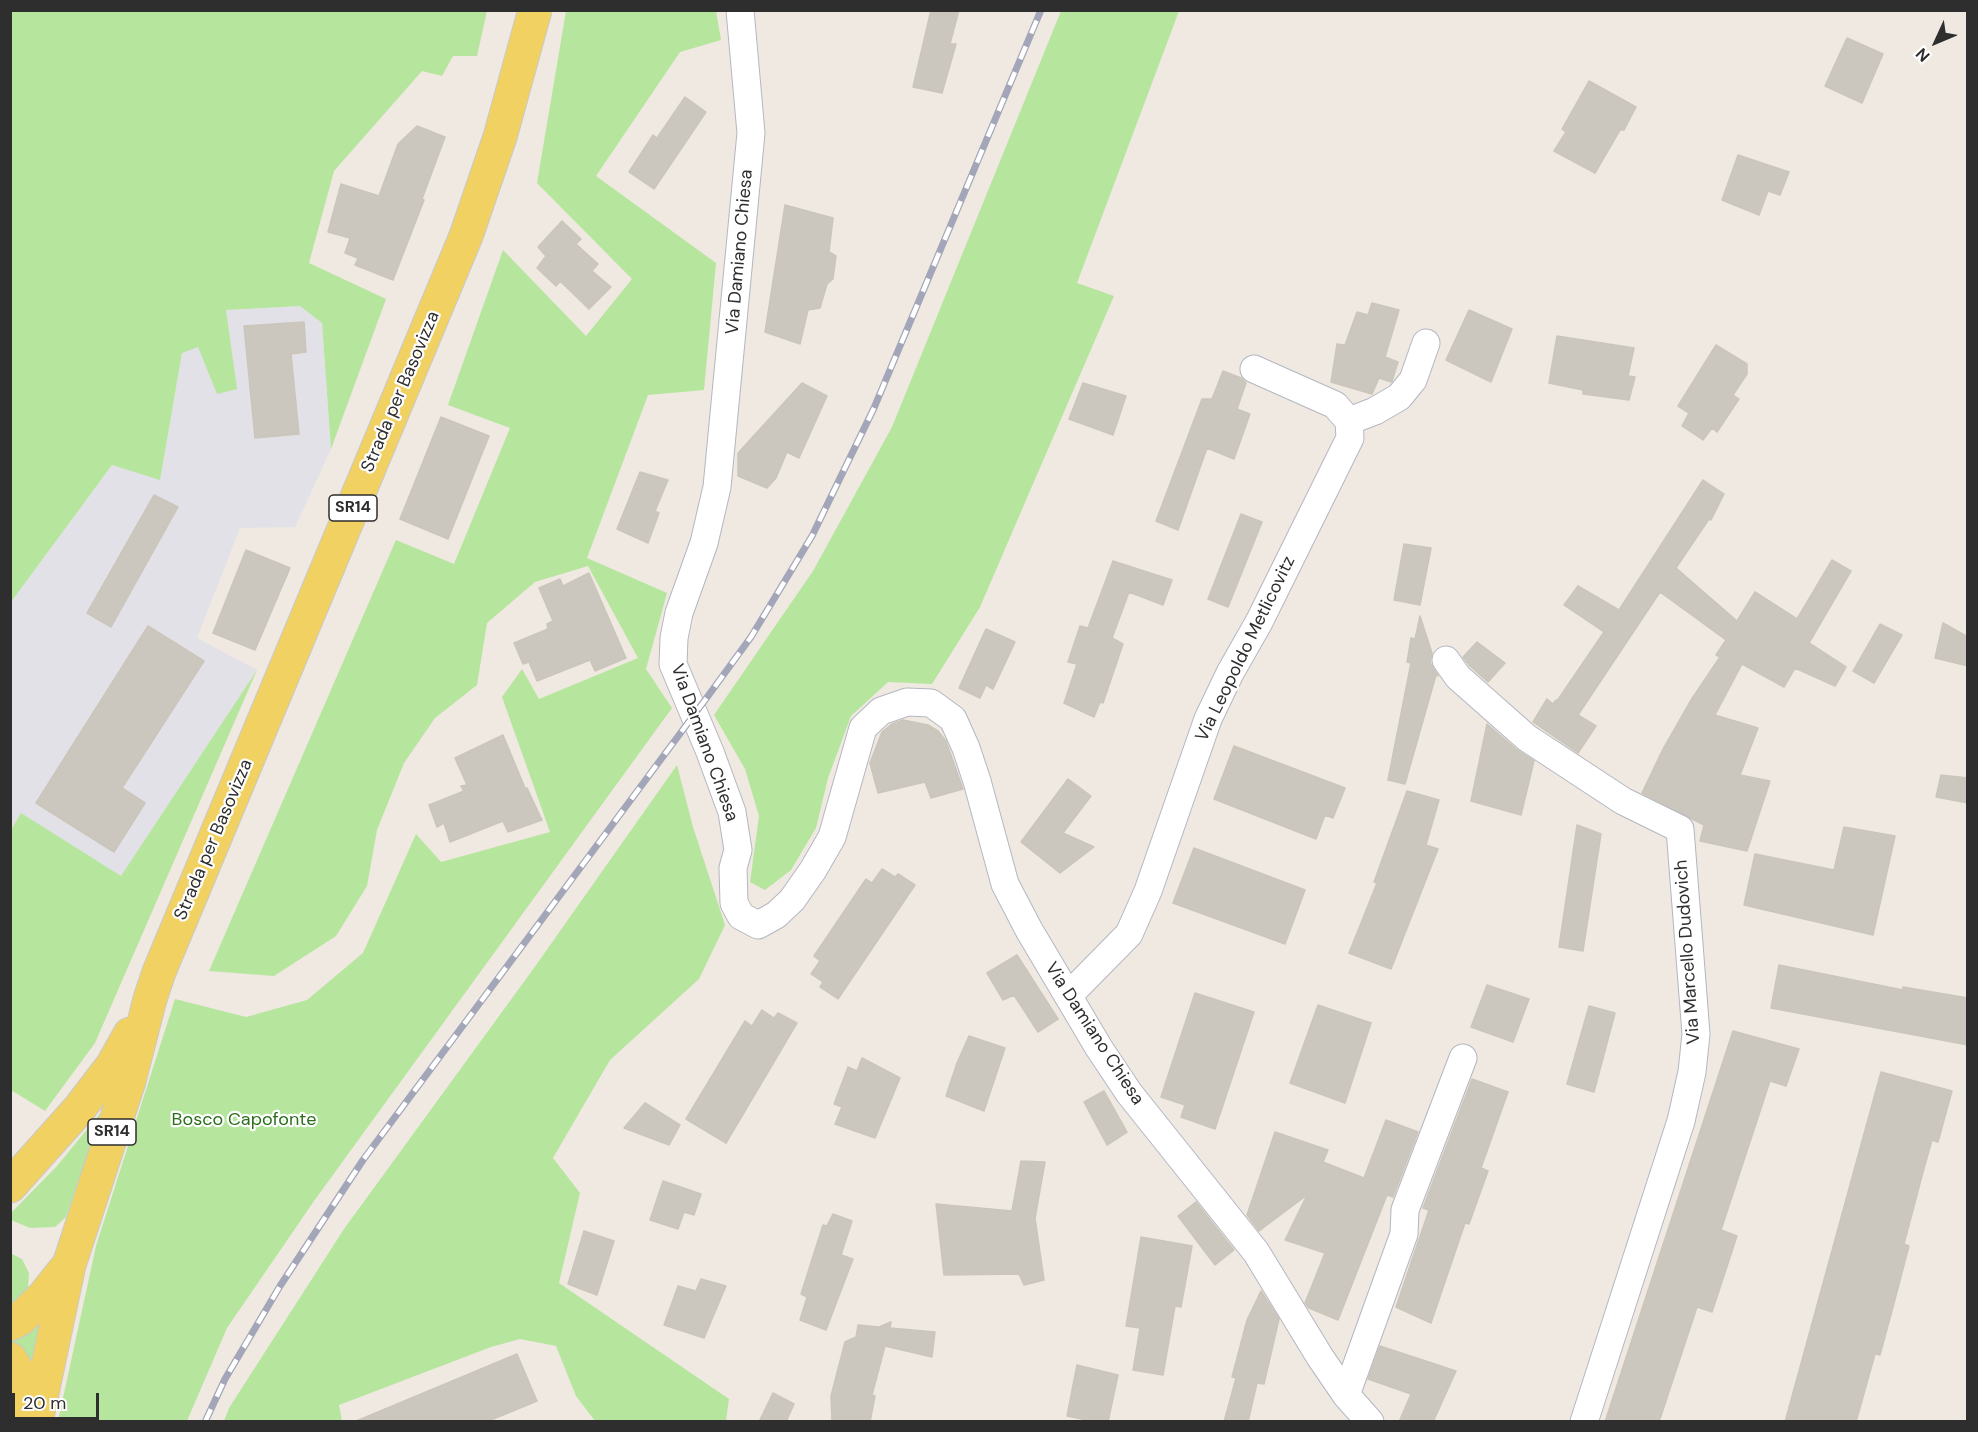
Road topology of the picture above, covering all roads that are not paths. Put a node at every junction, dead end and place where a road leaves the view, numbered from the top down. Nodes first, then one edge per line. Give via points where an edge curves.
1 (535, 10) edge
2 (741, 11) edge
3 (1426, 343) dead end
4 (1254, 369) dead end
5 (1349, 421) junction
6 (1446, 660) dead end
7 (1068, 996) junction
8 (150, 999) junction
9 (1463, 1058) dead end
10 (10, 1186) edge
11 (69, 1264) junction
12 (10, 1324) edge
13 (10, 1359) edge
14 (1346, 1395) junction
15 (35, 1422) edge
16 (1370, 1422) edge
17 (1584, 1422) edge

1 - 8 main road, Strada per Basovizza / SR14 via 500,137 466,236
2 - 7 street, Via Damiano Chiesa via 750,133 717,487 704,543 679,613 673,664 732,812 738,850 734,903 741,916 758,925 792,900 832,837 863,728 881,711 907,702 931,703 953,719 970,759 1005,884
3 - 5 street via 1413,380 1399,397
4 - 5 street via 1335,405
5 - 7 street, Via Leopoldo Metlicovitz via 1350,438 1208,719 1148,891 1129,934
6 - 17 street, Via Marcello Dudovich via 1458,677 1527,738 1623,801 1680,829 1696,1034 1692,1072 1681,1120
7 - 14 street, Via Damiano Chiesa via 1129,1093 1267,1268
8 - 10 main road, Strada per Basovizza / SR14 via 112,1066
8 - 11 main road, Strada per Basovizza / SR14 via 129,1081
9 - 14 street via 1405,1210 1404,1234
11 - 12 main road, Strada per Basovizza via 43,1298
11 - 15 main road, Strada per Basovizza
13 - 15 main road via 21,1376
14 - 16 street, Via Damiano Chiesa

